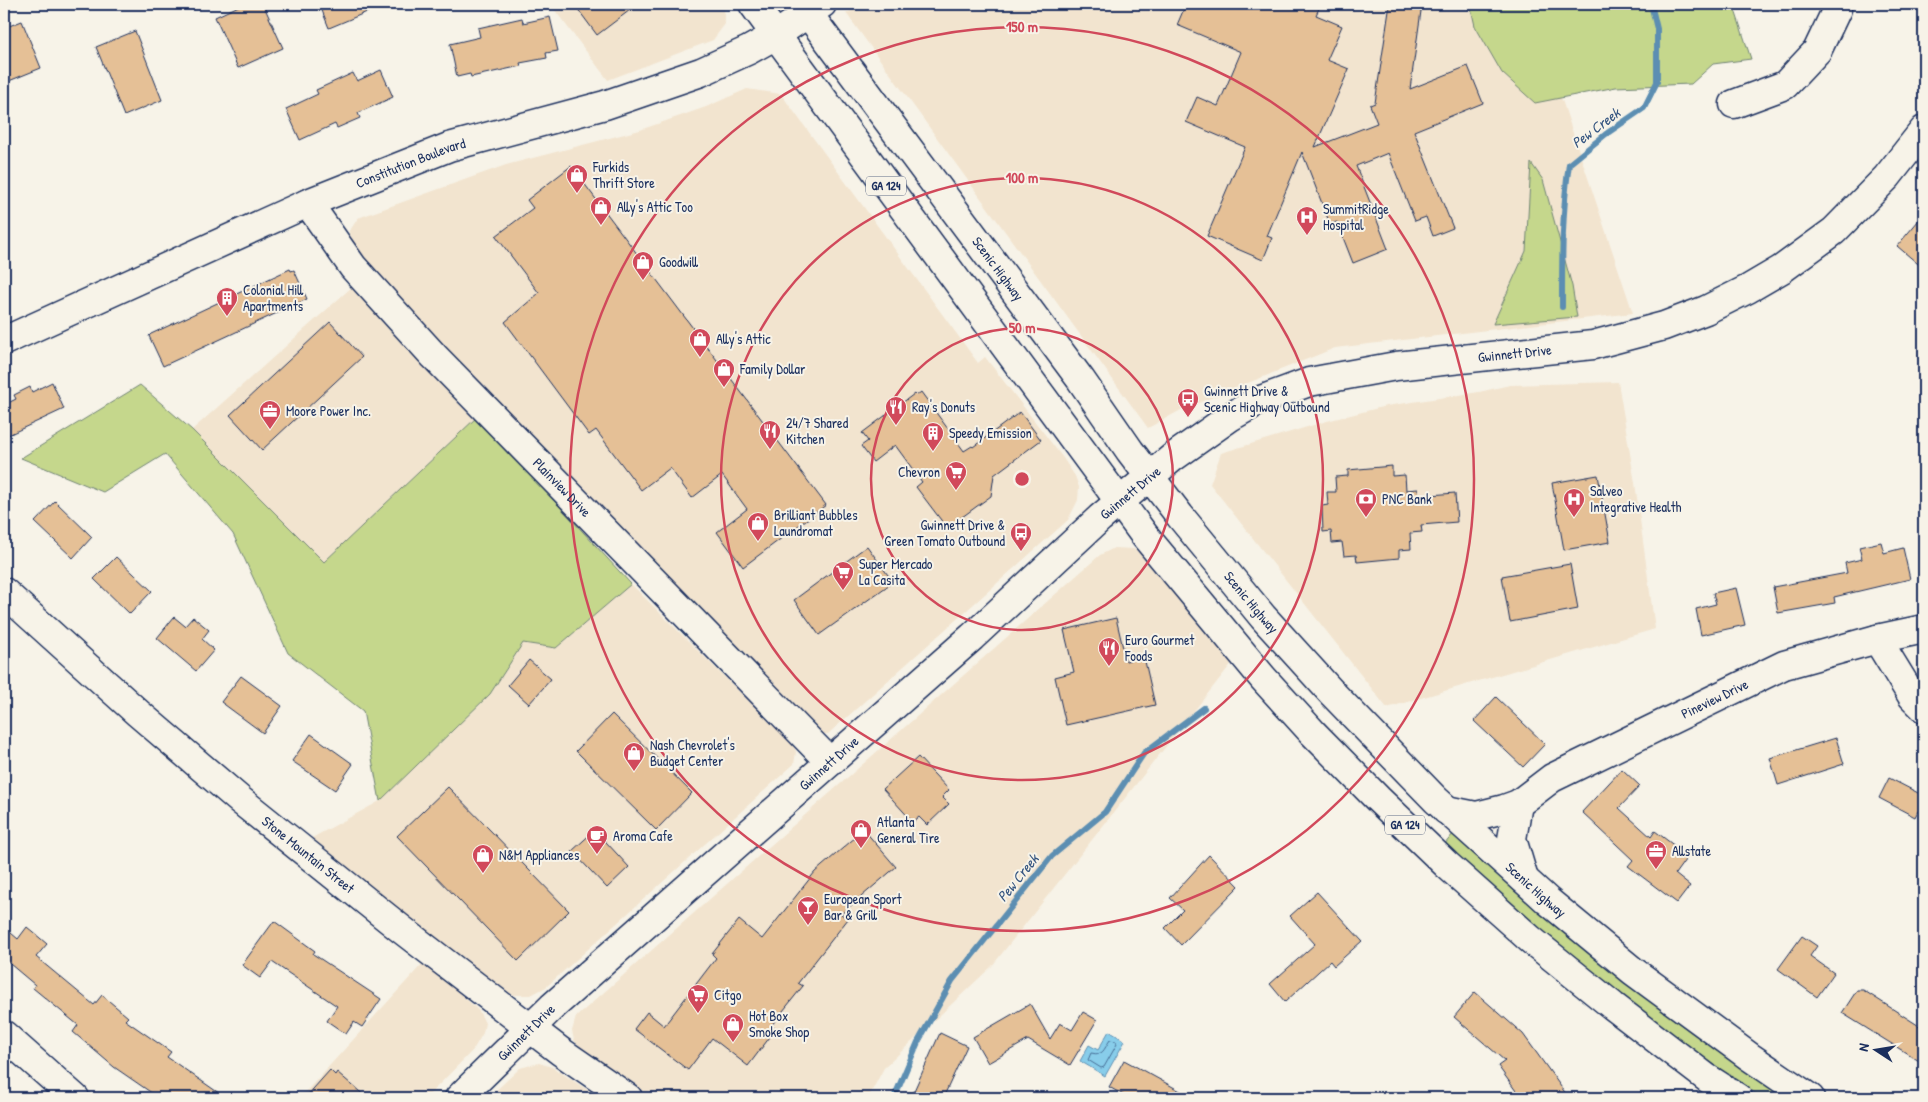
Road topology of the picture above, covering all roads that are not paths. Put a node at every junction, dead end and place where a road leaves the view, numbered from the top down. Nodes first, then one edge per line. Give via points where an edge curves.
1 (753, 4) edge
2 (1836, 4) edge
3 (810, 7) edge
4 (776, 35) junction
5 (1734, 104) dead end
6 (1924, 130) edge
7 (308, 203) junction
8 (4, 341) edge
9 (1150, 477) junction
10 (1120, 501) junction
11 (4, 592) edge
12 (1924, 629) edge
13 (1877, 639) junction
14 (1924, 708) edge
15 (830, 762) junction
16 (1518, 804) junction
17 (1446, 810) junction
18 (1524, 879) junction
19 (530, 1028) junction
20 (4, 1035) edge
21 (75, 1098) edge
22 (459, 1098) edge
23 (628, 1098) edge
24 (1738, 1098) edge
25 (1810, 1098) edge

1 - 4 main road, GA 124
2 - 5 main road via 1837,9 1817,51 1785,86
3 - 4 main road, Constitution Boulevard
3 - 9 main road, Scenic Highway / GA 124
4 - 7 main road, Constitution Boulevard via 702,72 661,87 449,147
4 - 10 main road, GA 124
6 - 9 main road, Gwinnett Drive via 1887,177 1834,232 1782,269 1706,310 1664,326 1593,345 1396,366 1309,382 1258,401 1230,417
7 - 8 main road, Constitution Boulevard
7 - 15 main road, Plainview Drive via 353,267 434,356
9 - 10 main road, Gwinnett Drive
9 - 17 main road, Scenic Highway / GA 124 via 1263,616
10 - 15 main road, Gwinnett Drive
10 - 24 main road, GA 124 via 1145,536 1258,671 1378,799 1530,939 1707,1078
11 - 19 main road, Stone Mountain Street via 240,800 401,930
12 - 13 main road, Pineview Drive
13 - 14 main road via 1912,696
13 - 16 main road, Pineview Drive via 1784,665 1552,778
15 - 19 main road, Gwinnett Drive
16 - 17 main road via 1476,816
16 - 18 main road via 1512,839
17 - 18 main road, Scenic Highway / GA 124
18 - 25 main road, Scenic Highway / GA 124 via 1633,971
19 - 22 main road, Gwinnett Drive
19 - 23 main road, Stone Mountain Street
20 - 21 main road

